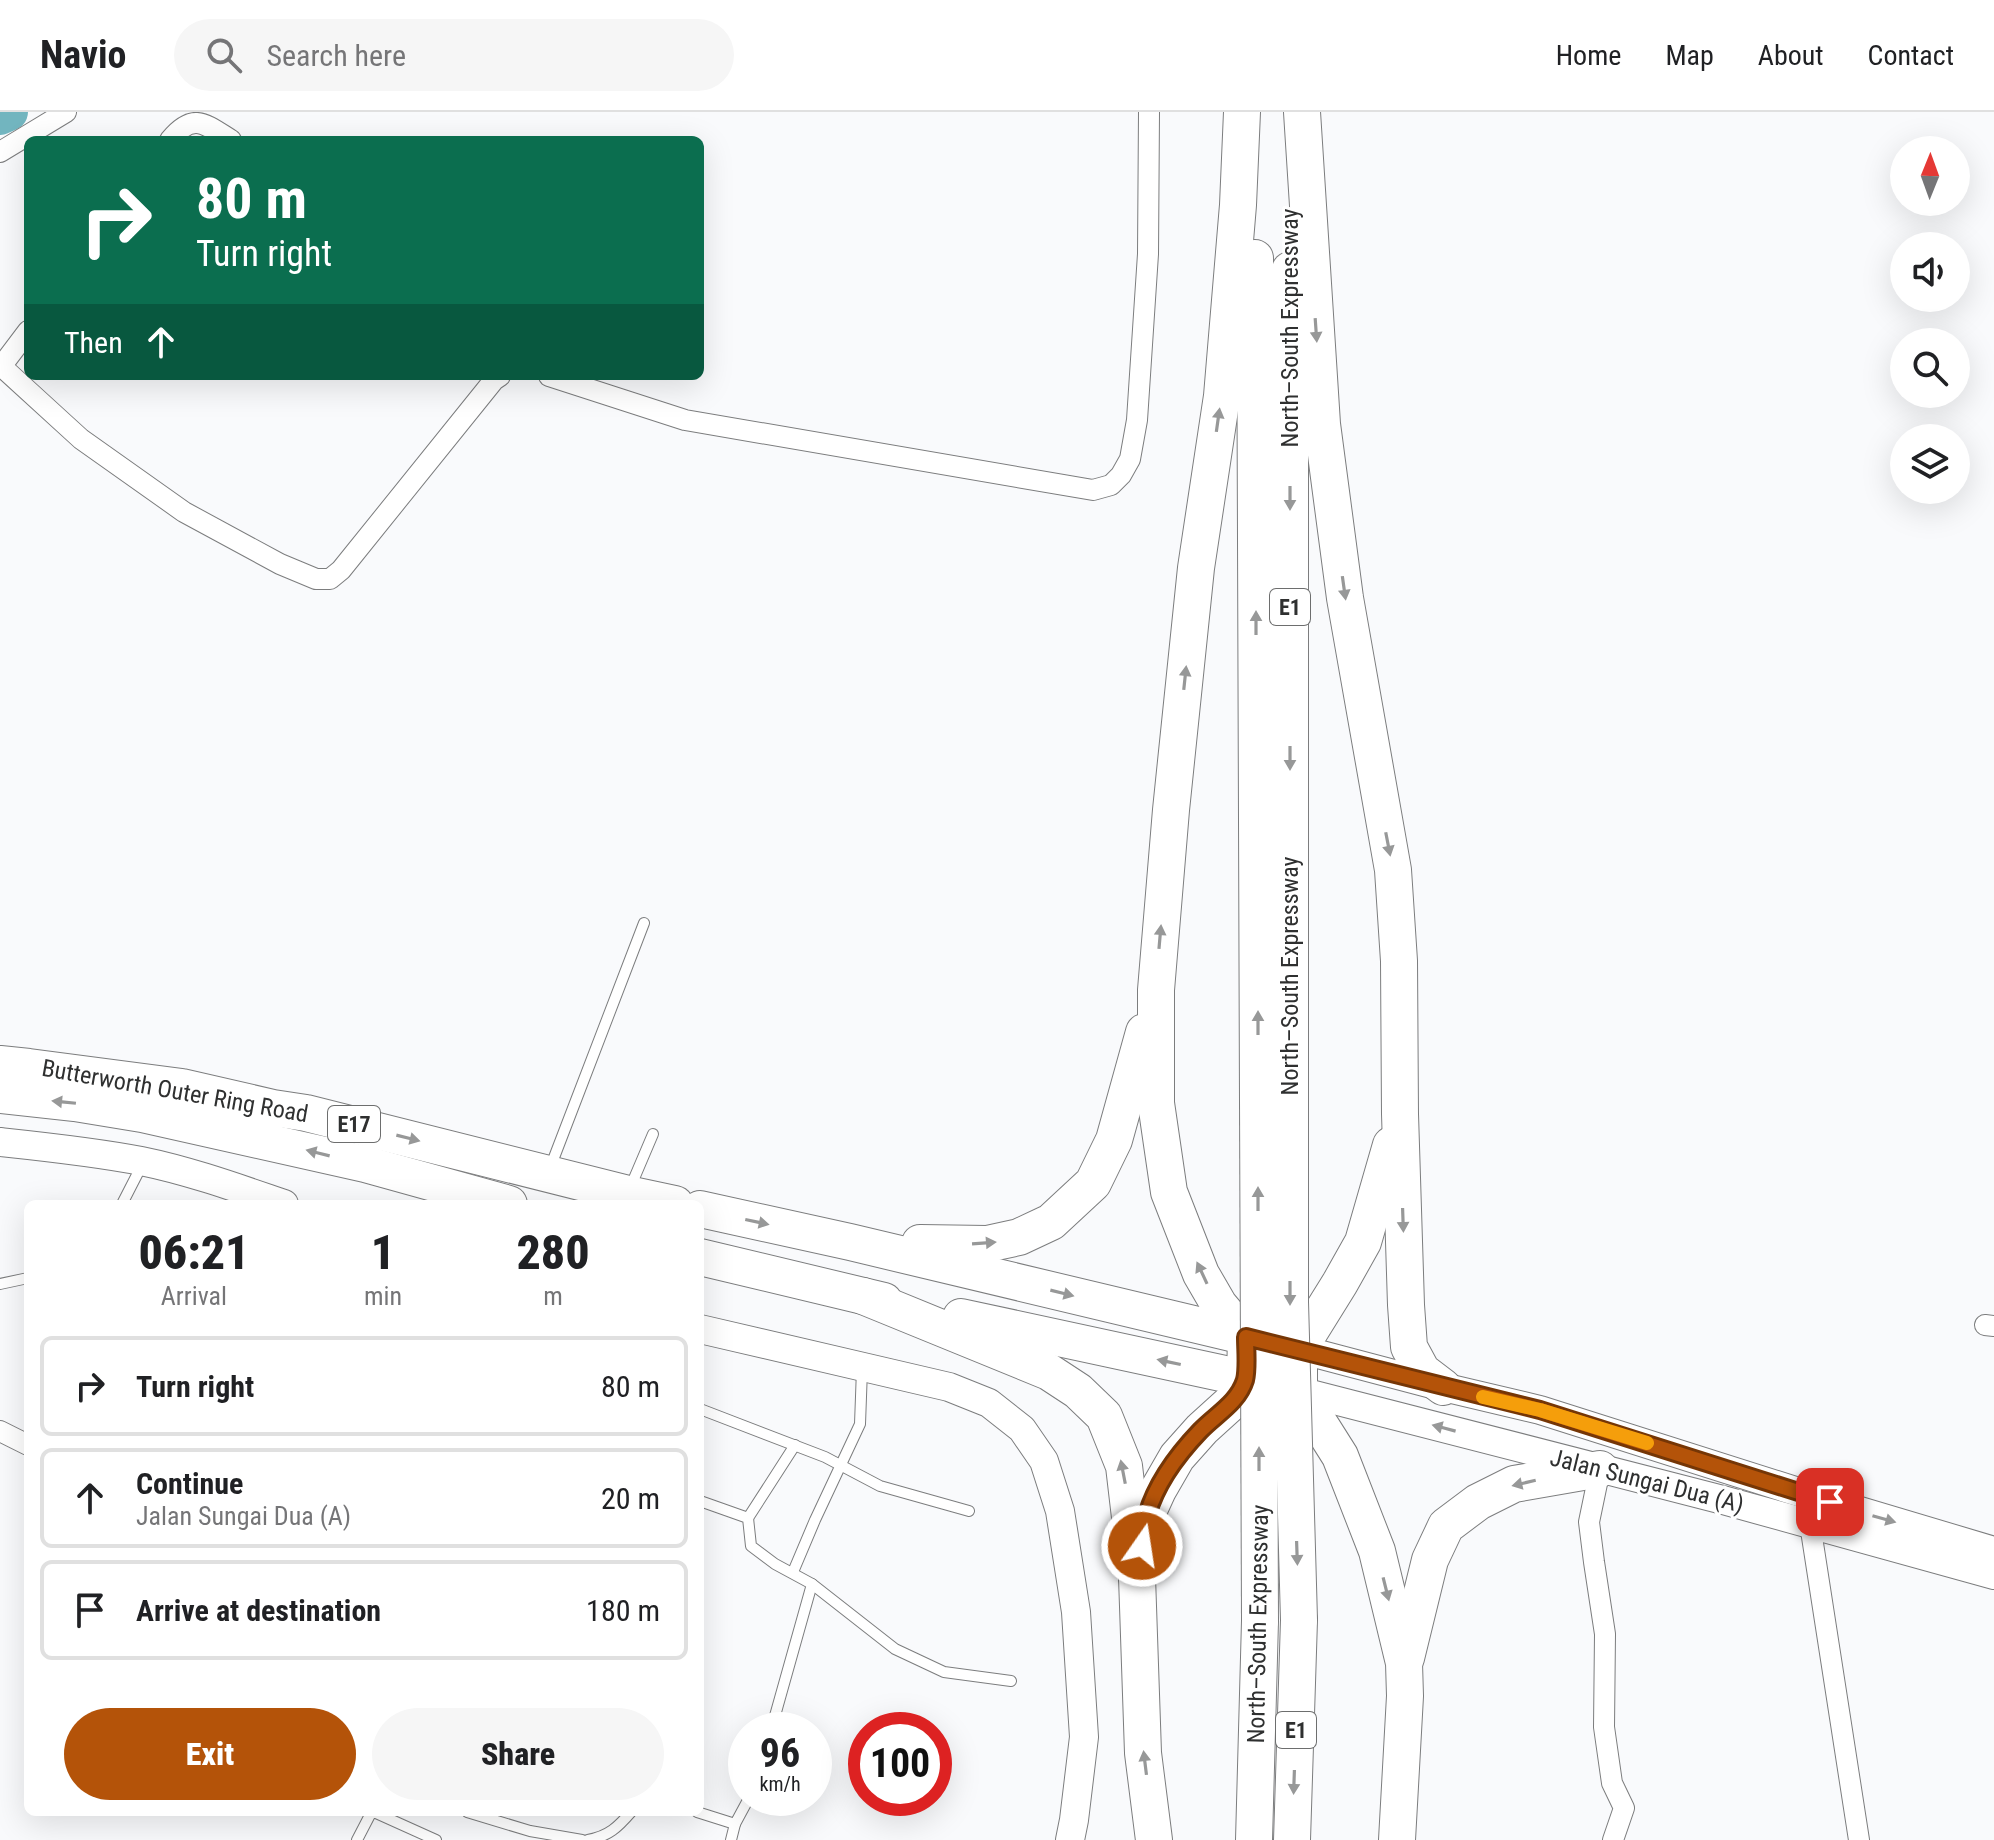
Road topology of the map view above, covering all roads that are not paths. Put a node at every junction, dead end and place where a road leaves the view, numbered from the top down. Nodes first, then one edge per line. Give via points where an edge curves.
1 (66, 112) edge
2 (1149, 112) edge
3 (1242, 112) edge
4 (1253, 112) edge
5 (1293, 112) edge
6 (1302, 112) edge
7 (26, 136) edge
8 (173, 136) edge
9 (225, 136) edge
10 (24, 137) edge
11 (0, 152) edge
12 (24, 336) edge
13 (0, 366) edge
14 (494, 380) edge
15 (561, 380) edge
16 (644, 923) dead end
17 (1156, 990) junction
18 (10, 1062) edge
19 (0, 1095) edge
20 (1274, 1102) junction
21 (1400, 1114) junction
22 (653, 1134) dead end
23 (0, 1142) edge
24 (144, 1161) junction
25 (548, 1174) junction
26 (628, 1194) junction
27 (124, 1200) edge
28 (272, 1200) edge
29 (486, 1200) edge
30 (656, 1200) edge
31 (704, 1210) edge
32 (850, 1242) junction
33 (704, 1258) edge
34 (24, 1279) edge
35 (0, 1284) edge
36 (863, 1296) junction
37 (704, 1330) edge
38 (1246, 1337) junction
39 (1299, 1349) junction
40 (862, 1367) junction
41 (1245, 1379) junction
42 (1443, 1387) junction
43 (1299, 1391) junction
44 (704, 1411) edge
45 (0, 1431) edge
46 (24, 1443) edge
47 (795, 1445) junction
48 (841, 1465) junction
49 (1600, 1469) junction
50 (704, 1502) edge
51 (969, 1511) dead end
52 (748, 1518) junction
53 (1810, 1524) junction
54 (1994, 1551) edge
55 (793, 1572) junction
56 (1994, 1575) edge
57 (1137, 1577) junction
58 (812, 1584) junction
59 (1404, 1663) junction
60 (1011, 1681) dead end
61 (776, 1712) edge
62 (704, 1814) edge
63 (369, 1816) edge
64 (383, 1816) edge
65 (480, 1816) edge
66 (627, 1816) edge
67 (739, 1816) edge
68 (735, 1824) junction
69 (357, 1840) edge
70 (436, 1840) edge
71 (582, 1840) edge
72 (588, 1840) edge
73 (731, 1840) edge
74 (1070, 1840) edge
75 (1154, 1840) edge
76 (1254, 1840) edge
77 (1292, 1840) edge
78 (1397, 1840) edge
79 (1613, 1840) edge
80 (1859, 1840) edge

1 - 7 street
2 - 15 street via 1148,254 1137,420 1130,459 1111,485 1093,490 685,420
17 -> 3 highway via 1196,568 1222,396
20 -> 4 highway, North–South Expressway / E1
5 -> 20 highway, North–South Expressway / E1
6 -> 21 highway via 1322,424 1345,598 1393,870
8 - 9 street via 192,120
10 - 11 street
12 - 13 street
13 - 14 street via 81,439 184,512 316,579 330,579 341,570
16 - 25 lane
32 -> 17 highway via 987,1244 1051,1222 1093,1183 1114,1140
38 -> 17 highway via 1201,1274 1169,1192 1156,1103
18 -> 25 highway, Butterworth Outer Ring Road / E17 via 182,1087 339,1120
29 -> 19 highway, Butterworth Outer Ring Road / E17 via 351,1161 142,1114
76 -> 20 highway, North–South Expressway / E1, bridge
20 -> 77 highway, North–South Expressway / E1, bridge via 1290,1302 1299,1620
21 - 39 highway via 1363,1242
21 -> 42 highway via 1409,1347 1422,1371
22 - 26 lane
23 - 24 main road
24 - 27 lane
24 - 28 main road
25 - 26 highway, Butterworth Outer Ring Road / E17
26 - 30 highway, Butterworth Outer Ring Road / E17
31 -> 32 highway
32 -> 38 highway
33 - 36 highway
34 - 35 lane
41 -> 36 highway
57 -> 36 highway via 1124,1466 1104,1416 1049,1372
37 - 40 main road
38 - 39 highway
38 - 41 highway
39 - 42 main road, Jalan Sungai Dua (A)
39 - 43 highway
40 - 48 lane via 860,1424
40 - 74 main road via 949,1387 989,1403 1022,1429 1044,1461 1060,1511 1076,1612 1084,1737
41 - 43 highway
41 - 57 highway via 1234,1400 1177,1457 1158,1490 1147,1514
42 -> 54 main road, Jalan Sungai Dua (A) via 1554,1414
49 -> 43 main road, Jalan Sungai Dua (A)
43 -> 59 highway via 1340,1456 1372,1538
44 - 47 lane
45 - 46 street
47 - 48 lane
47 - 52 lane
48 - 51 lane via 880,1486
48 - 55 lane
49 - 53 main road, Jalan Sungai Dua (A)
49 -> 59 highway via 1514,1484 1446,1526 1430,1560
49 - 79 street via 1589,1522 1605,1634 1604,1727 1612,1783 1624,1808
50 - 52 lane
52 - 55 lane via 751,1546
53 - 56 main road, Jalan Sungai Dua (A)
53 - 80 street
55 - 58 lane
75 -> 57 highway via 1143,1753
58 - 60 lane via 895,1649 944,1672
58 - 61 lane
59 - 78 highway
62 - 68 lane
63 - 69 lane
64 - 70 lane
65 - 71 lane
66 - 72 lane via 602,1837
67 - 68 lane
68 - 73 lane

